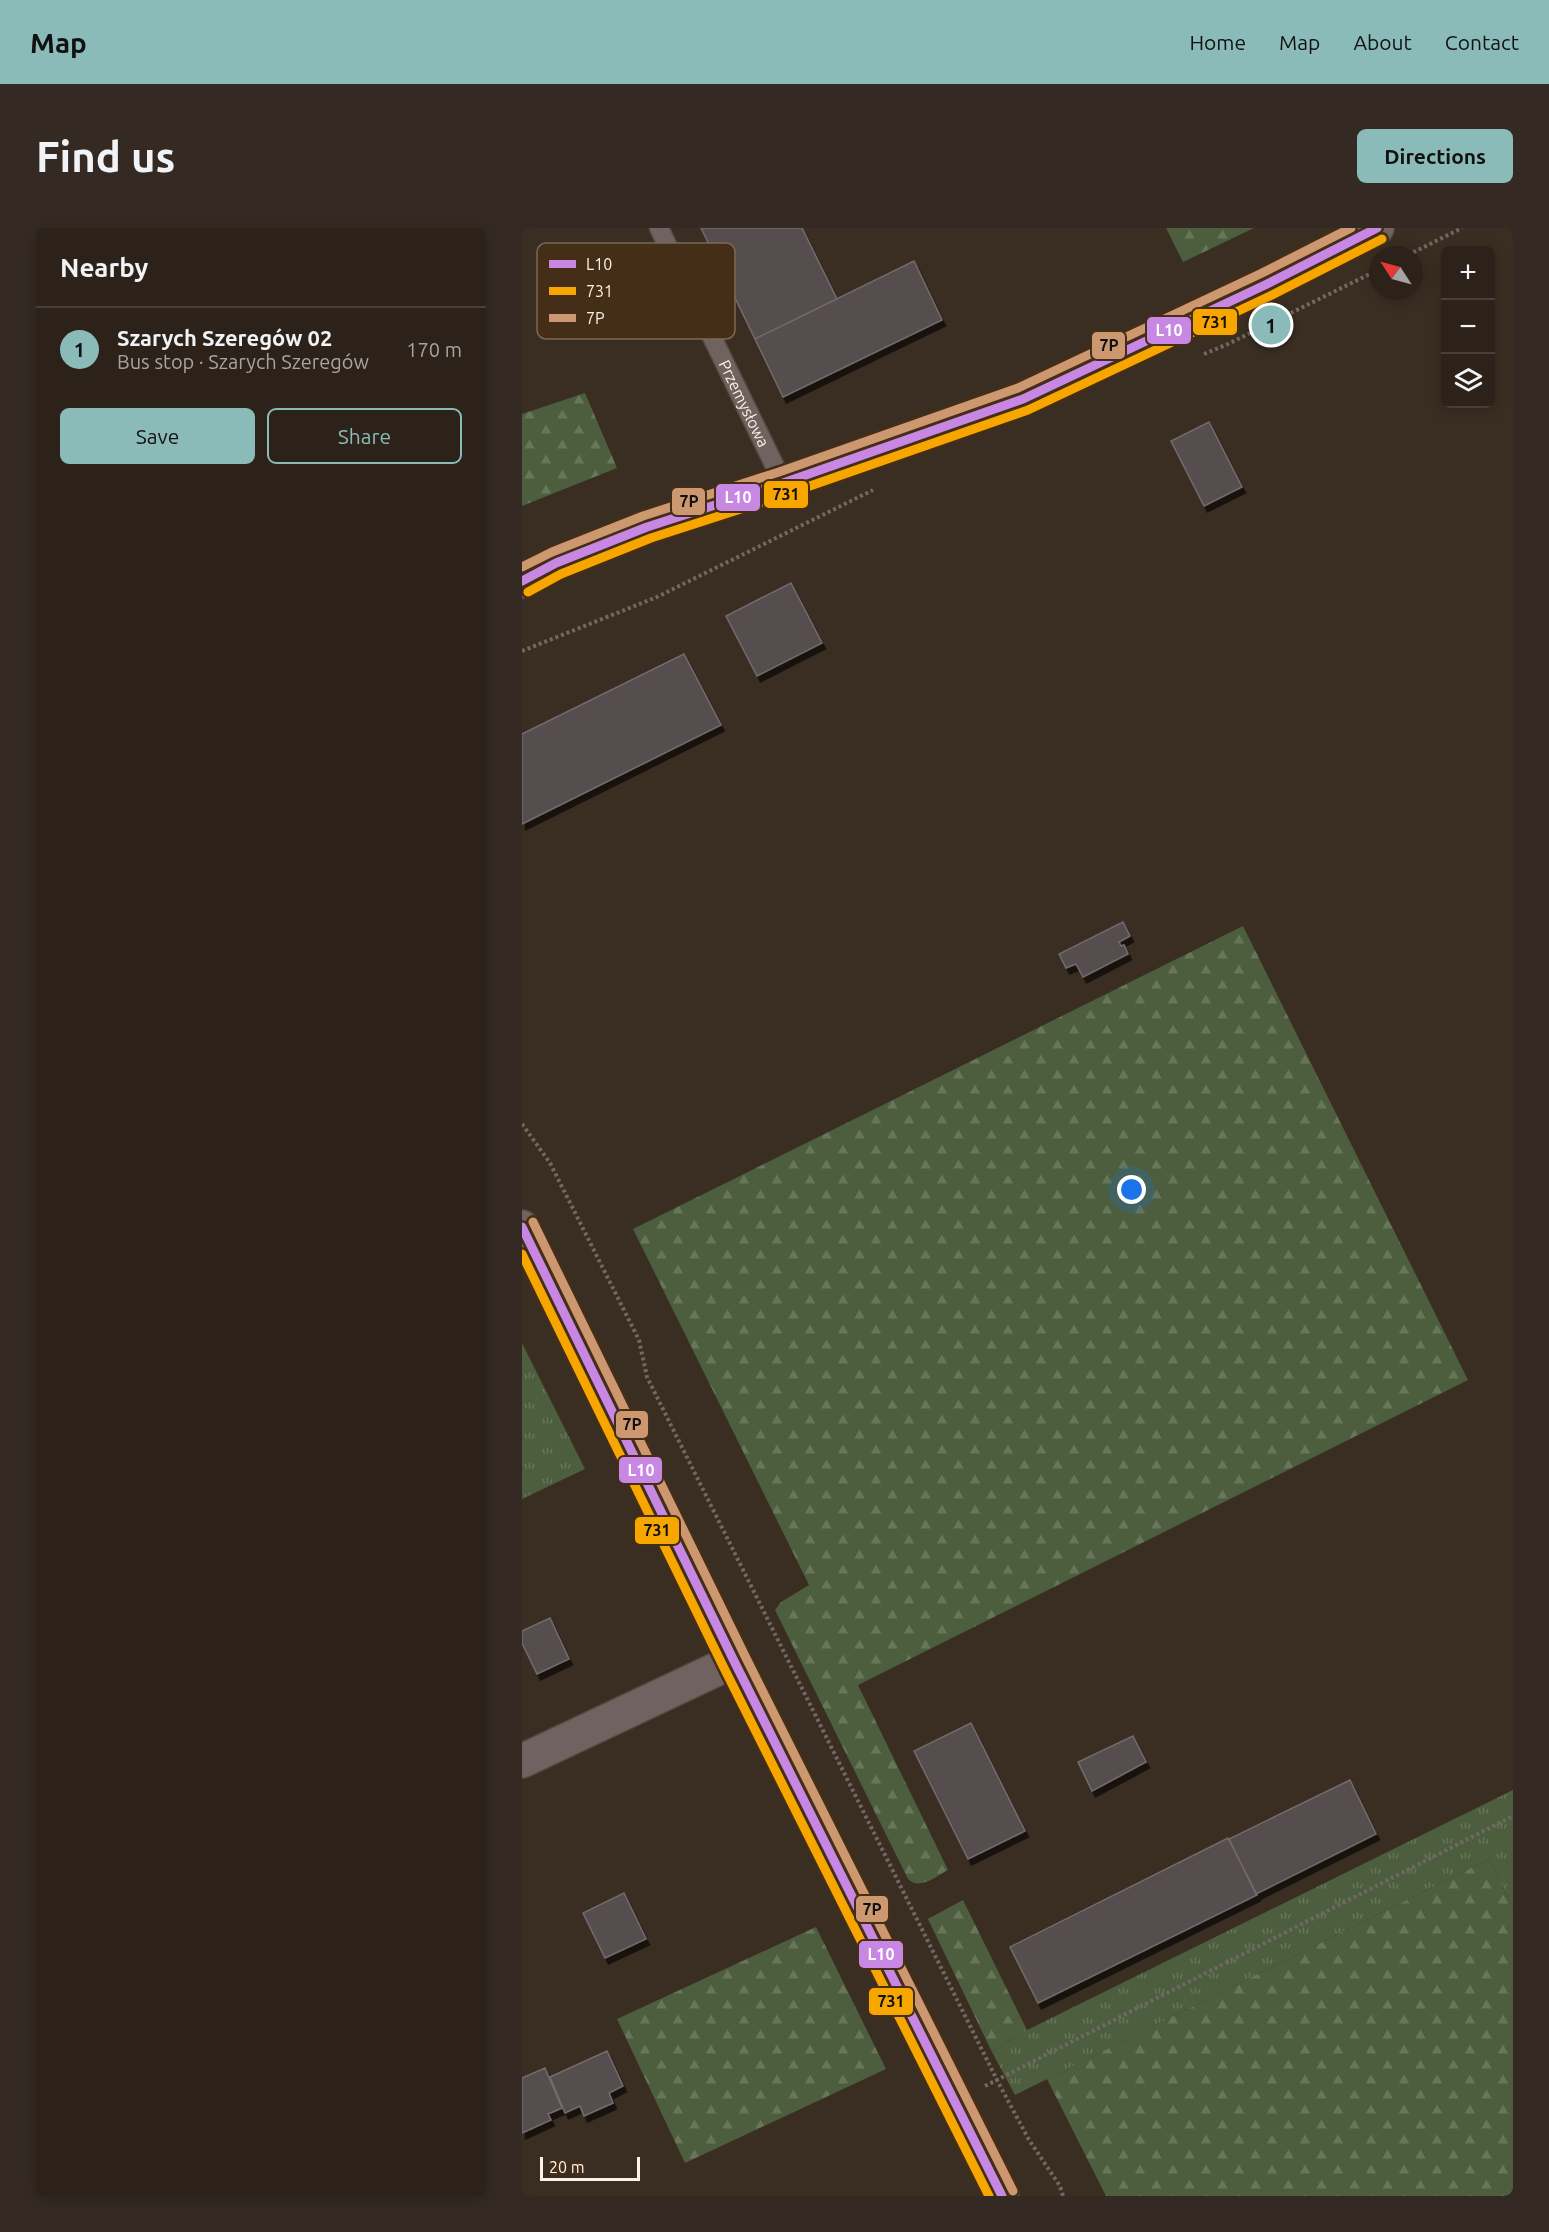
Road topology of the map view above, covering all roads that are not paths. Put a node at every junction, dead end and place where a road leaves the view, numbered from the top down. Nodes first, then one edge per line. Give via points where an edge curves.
1 (659, 228) edge
2 (1377, 228) edge
3 (666, 243) edge
4 (713, 339) edge
5 (783, 483) junction
6 (522, 580) edge
7 (522, 1227) edge
8 (734, 1661) junction
9 (522, 1761) edge
10 (1002, 2196) edge

1 - 3 lane, Przemysłowa
2 - 5 street via 1023,399
4 - 5 lane, Przemysłowa
5 - 6 street via 647,527
7 - 8 street
8 - 9 street
8 - 10 street

